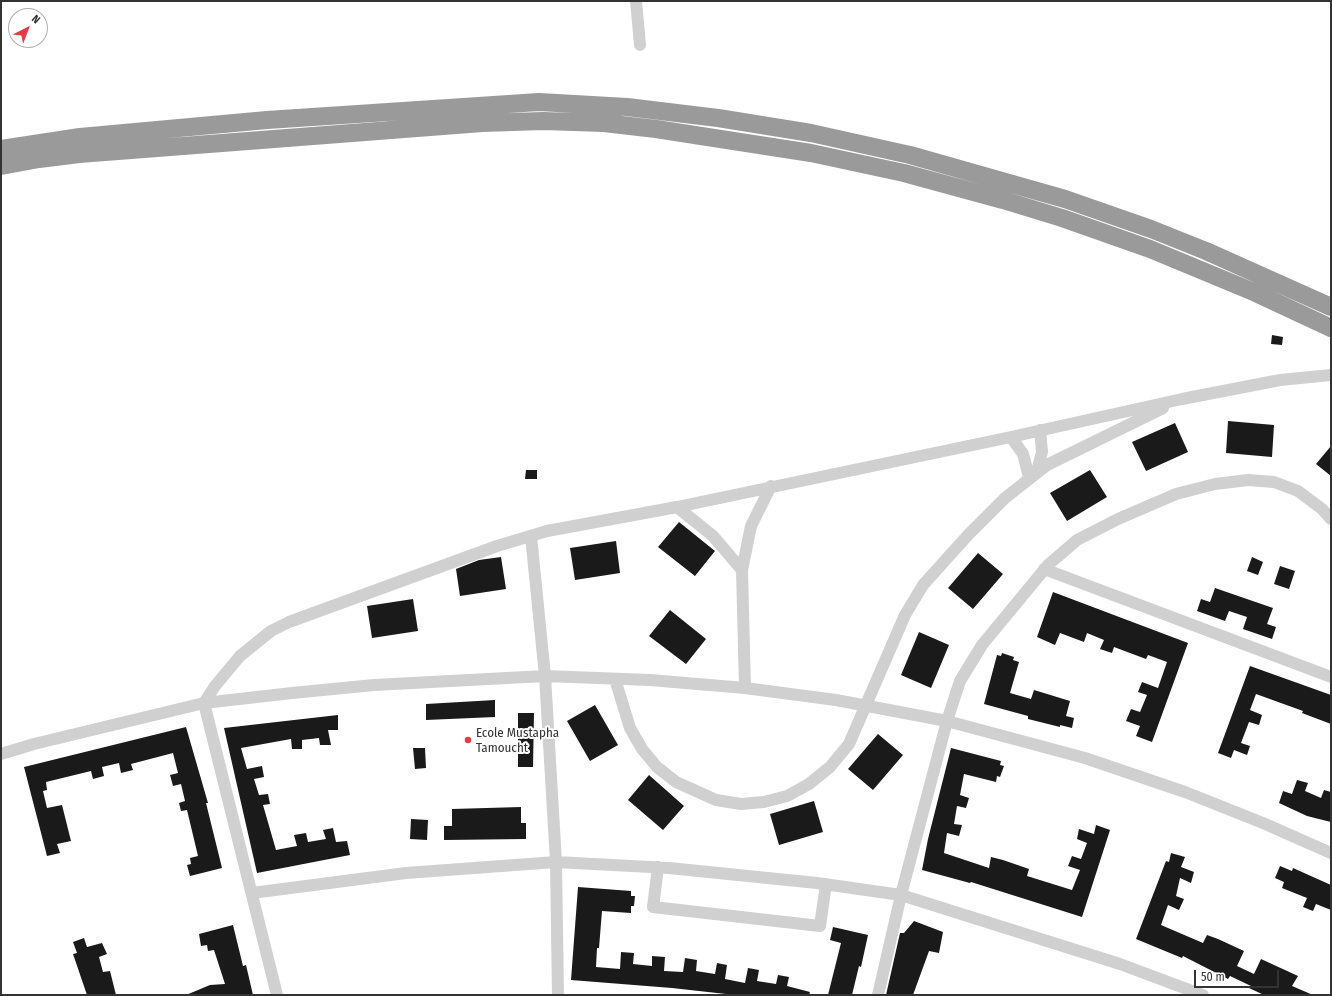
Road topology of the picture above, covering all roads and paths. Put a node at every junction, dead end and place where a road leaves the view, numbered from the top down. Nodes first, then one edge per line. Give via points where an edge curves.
1 (636, 1) edge
2 (640, 45) dead end
3 (1, 149) edge
4 (1, 166) edge
5 (1331, 307) edge
6 (1331, 328) edge
7 (1331, 375) edge
8 (1182, 399) junction
9 (1040, 430) junction
10 (1011, 437) junction
11 (1033, 474) junction
12 (771, 486) junction
13 (677, 507) junction
14 (1331, 519) edge
15 (531, 536) junction
16 (1044, 569) junction
17 (742, 570) junction
18 (545, 676) junction
19 (1331, 677) edge
20 (615, 679) junction
21 (745, 688) junction
22 (204, 703) junction
23 (866, 704) junction
24 (947, 721) junction
25 (1, 754) edge
26 (1331, 853) edge
27 (556, 862) junction
28 (658, 867) junction
29 (826, 884) junction
30 (252, 893) junction
31 (901, 895) junction
32 (277, 995) edge
33 (558, 995) edge
34 (878, 995) edge
35 (1203, 995) edge

1 - 2 street
3 - 5 highway via 80,137 267,120 539,102 620,107 718,118 811,133 910,155 1065,198 1199,248
4 - 6 highway via 80,154 482,123 543,120 656,129 811,153 904,173 1010,202 1170,257
7 - 8 street via 1280,380
8 - 9 street
8 - 11 street via 1058,458
9 - 10 street
9 - 11 street via 1042,452
10 - 11 street
10 - 12 street
11 - 23 street via 968,535 923,586 905,615
12 - 13 street
12 - 17 street via 751,526
13 - 15 street via 572,525
13 - 17 street via 712,536
14 - 16 street via 1298,491 1274,482 1248,480 1215,484 1176,494 1118,519 1077,540
15 - 18 street
15 - 22 street via 289,622 255,643 240,656
16 - 19 street
16 - 24 street via 982,645 960,681
17 - 21 street
18 - 20 street
18 - 22 street via 374,685
18 - 27 street
20 - 21 street
20 - 23 street via 630,728 657,767 676,782 697,793 716,800 741,804 787,796 809,784 830,767 849,744
21 - 23 street
22 - 25 street
22 - 30 street
23 - 24 street
24 - 26 street via 1086,758 1185,792
24 - 31 street
27 - 28 street
27 - 30 street via 399,874
27 - 33 street
28 - 29 street
28 - 29 street via 653,907 820,926
29 - 31 street
30 - 32 street
31 - 34 street
31 - 35 street via 1120,964

